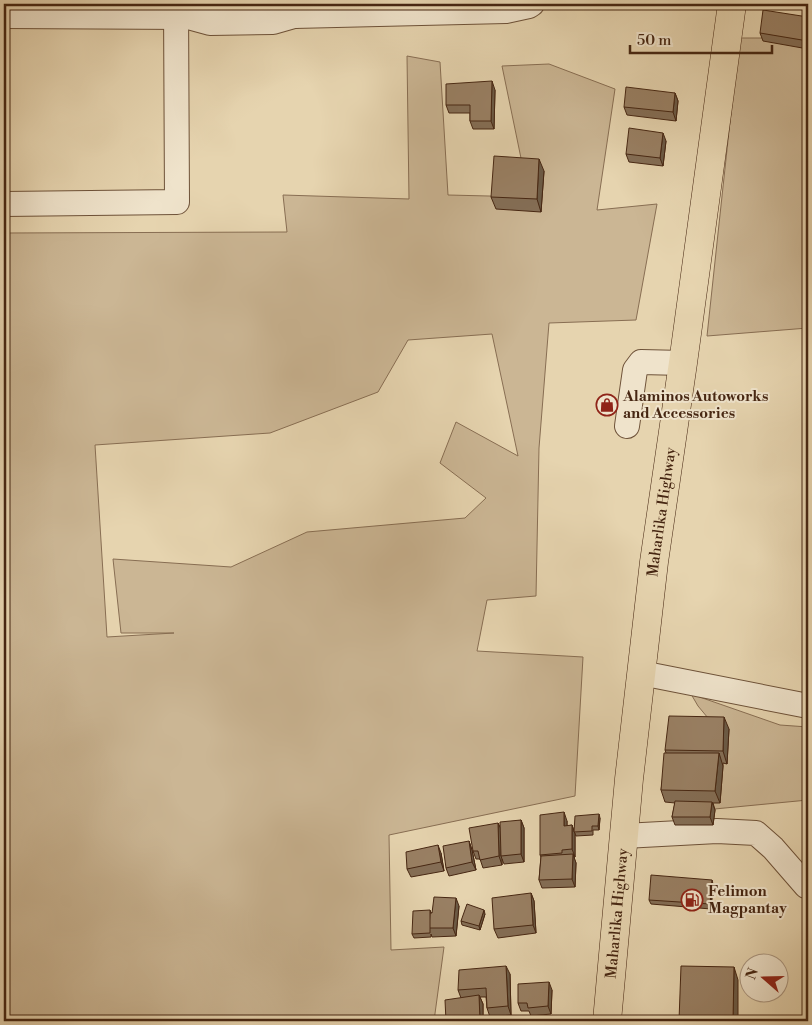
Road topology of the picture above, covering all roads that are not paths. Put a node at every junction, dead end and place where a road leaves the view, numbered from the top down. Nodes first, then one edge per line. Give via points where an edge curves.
1 (532, 4) edge
2 (732, 4) edge
3 (80, 10) edge
4 (294, 10) edge
5 (180, 12) edge
6 (4, 16) edge
7 (4, 204) edge
8 (683, 363) junction
9 (627, 426) dead end
10 (641, 673) junction
11 (808, 706) edge
12 (624, 836) junction
13 (806, 886) dead end
14 (607, 1021) edge

1 - 4 street via 506,11
2 - 8 main road, Maharlika Highway
3 - 5 street
3 - 6 street
4 - 5 street via 273,22 219,23
5 - 7 street via 177,202
8 - 9 street via 641,362 635,370
8 - 10 main road, Maharlika Highway
10 - 11 street
10 - 12 main road, Maharlika Highway
12 - 13 street via 717,831 756,833
12 - 14 main road, Maharlika Highway

